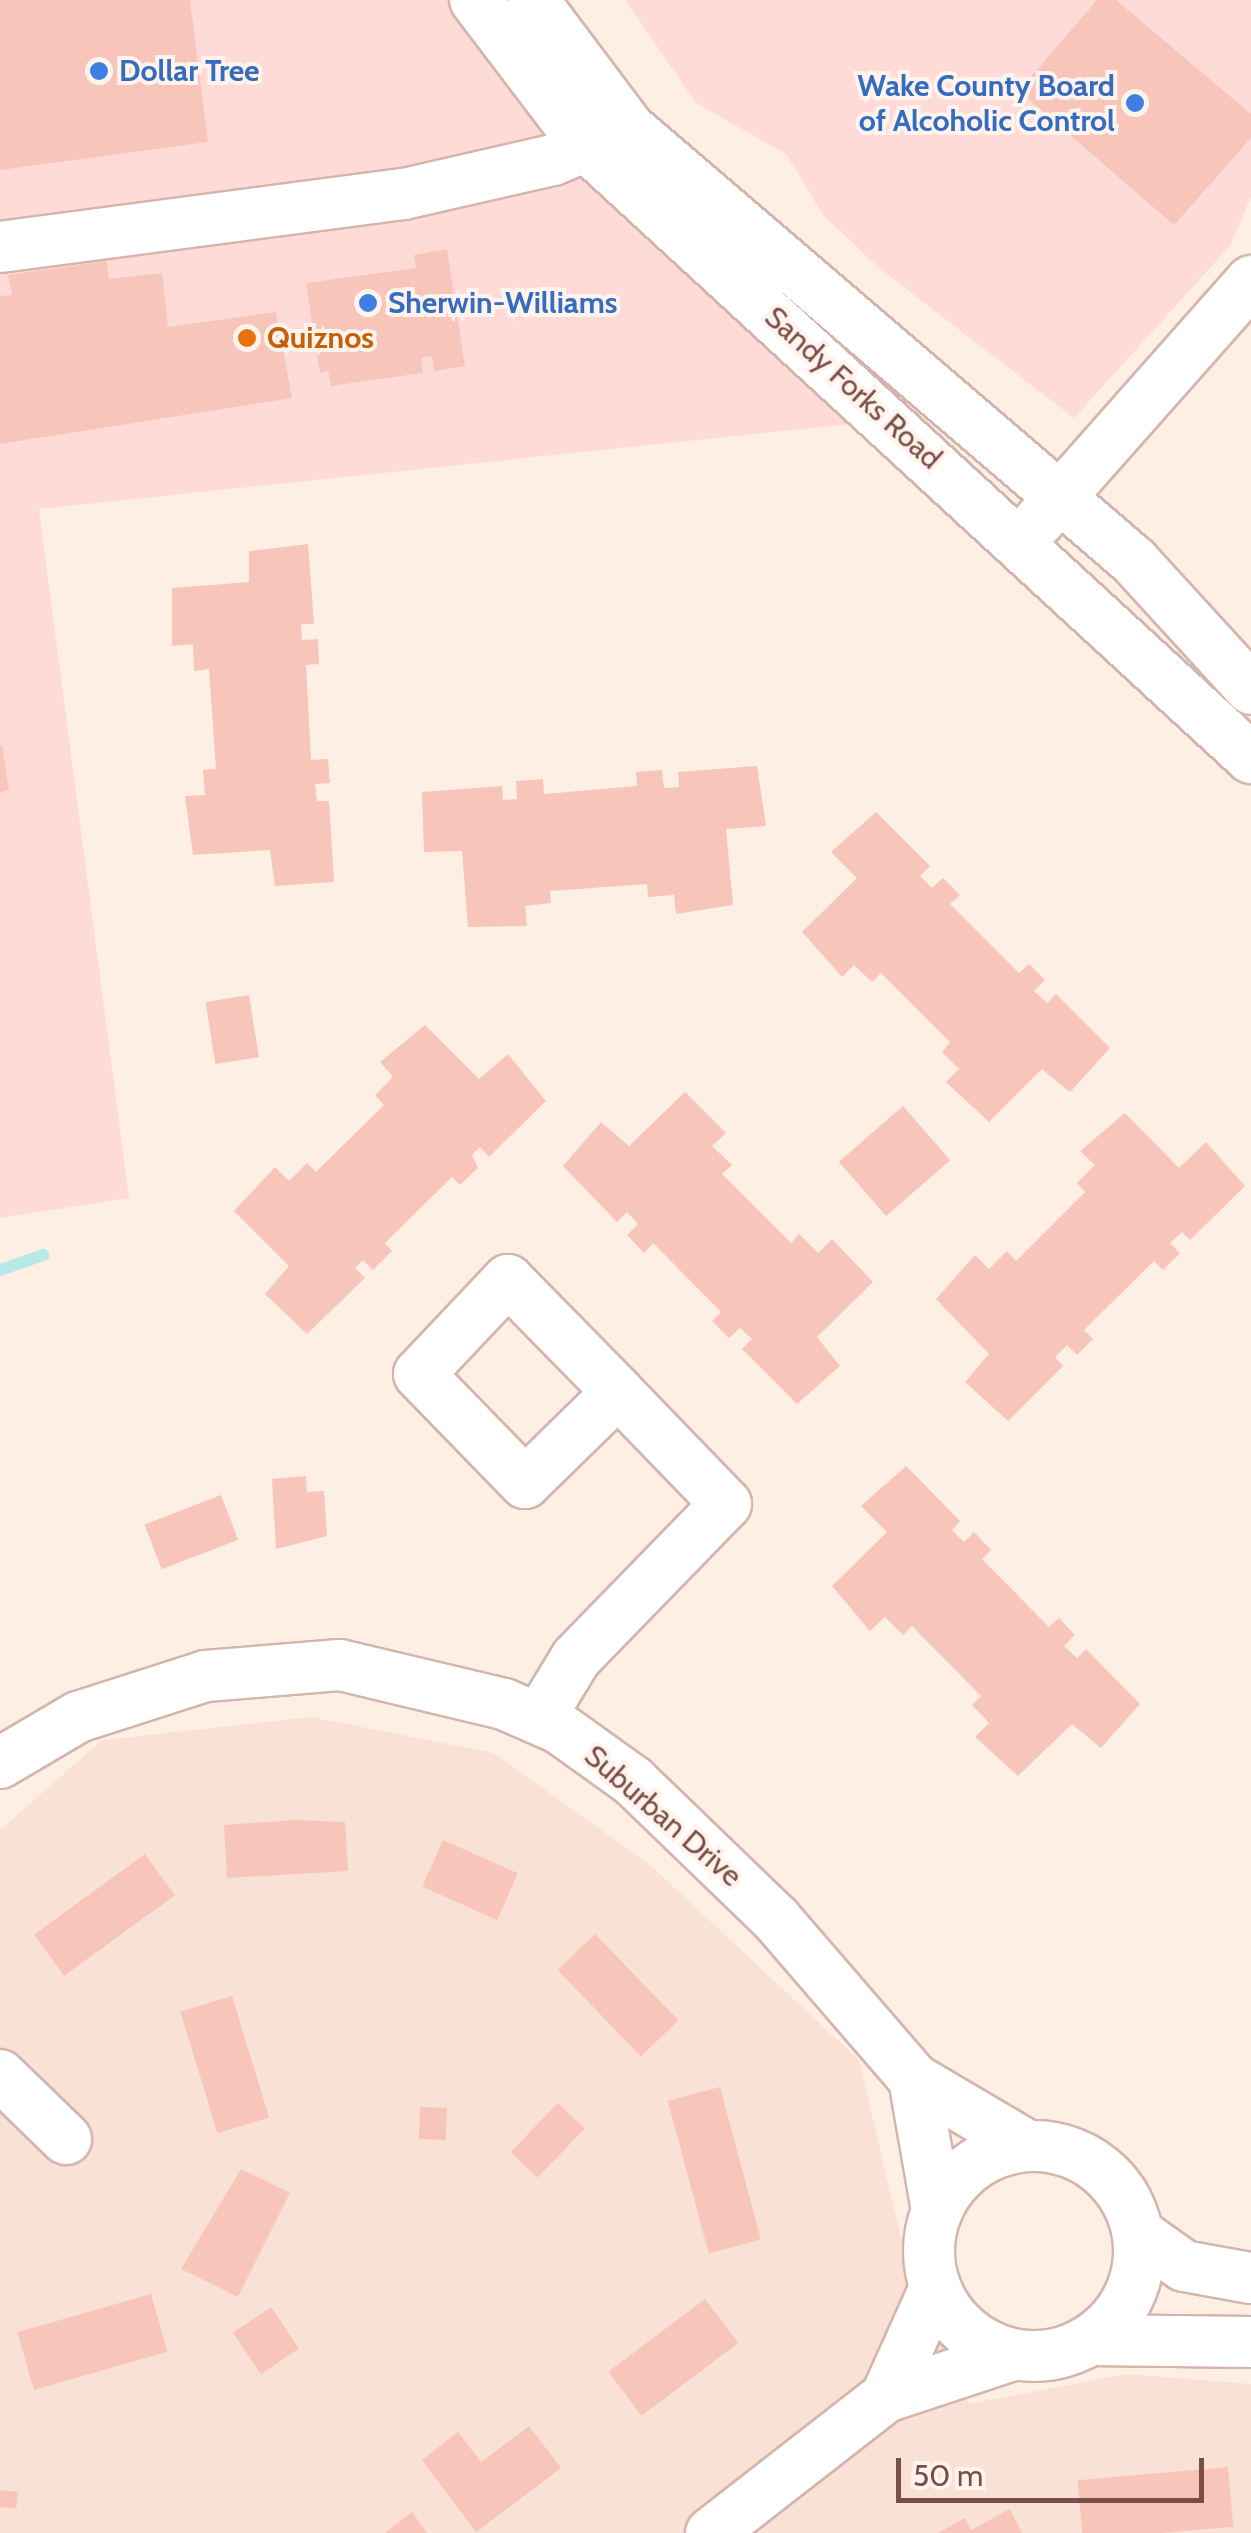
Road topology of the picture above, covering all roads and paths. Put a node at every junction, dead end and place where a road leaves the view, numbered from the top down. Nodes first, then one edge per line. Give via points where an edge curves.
1 (475, 0) edge
2 (533, 0) edge
3 (608, 137) junction
4 (0, 247) edge
5 (1251, 282) edge
6 (1062, 497) junction
7 (1022, 540) junction
8 (1251, 689) edge
9 (1251, 758) edge
10 (618, 1392) dead end
11 (539, 1719) junction
12 (0, 1762) edge
13 (0, 2076) edge
14 (914, 2080) junction
15 (66, 2138) dead end
16 (1026, 2145) junction
17 (943, 2199) junction
18 (1139, 2234) junction
19 (1251, 2278) edge
20 (935, 2288) junction
21 (1101, 2332) junction
22 (1251, 2342) edge
23 (1013, 2355) junction
24 (886, 2397) junction
25 (711, 2533) edge

1 - 3 street, Sandy Forks Road
2 - 3 street, Sandy Forks Road
3 - 4 street via 504,194
3 - 6 street, Sandy Forks Road
3 - 7 street, Sandy Forks Road
5 - 6 street
6 - 7 street
6 - 8 street, Sandy Forks Road
7 - 9 street, Sandy Forks Road
10 - 11 street via 726,1504 576,1658
11 - 12 street, Suburban Drive via 414,1677 283,1668 135,1694
11 - 14 street, Suburban Drive via 633,1781 730,1871
13 - 15 street
14 - 16 street, Suburban Drive
14 - 17 street
16 - 17 street via 995,2153
16 - 18 street, Suburban Drive via 1087,2158 1111,2178
17 - 20 street
18 - 19 street, Suburban Drive via 1184,2266
18 - 21 street via 1136,2282
20 - 23 street via 965,2331
20 - 24 street
21 - 22 street
21 - 23 street via 1040,2357
23 - 24 street
24 - 25 street

